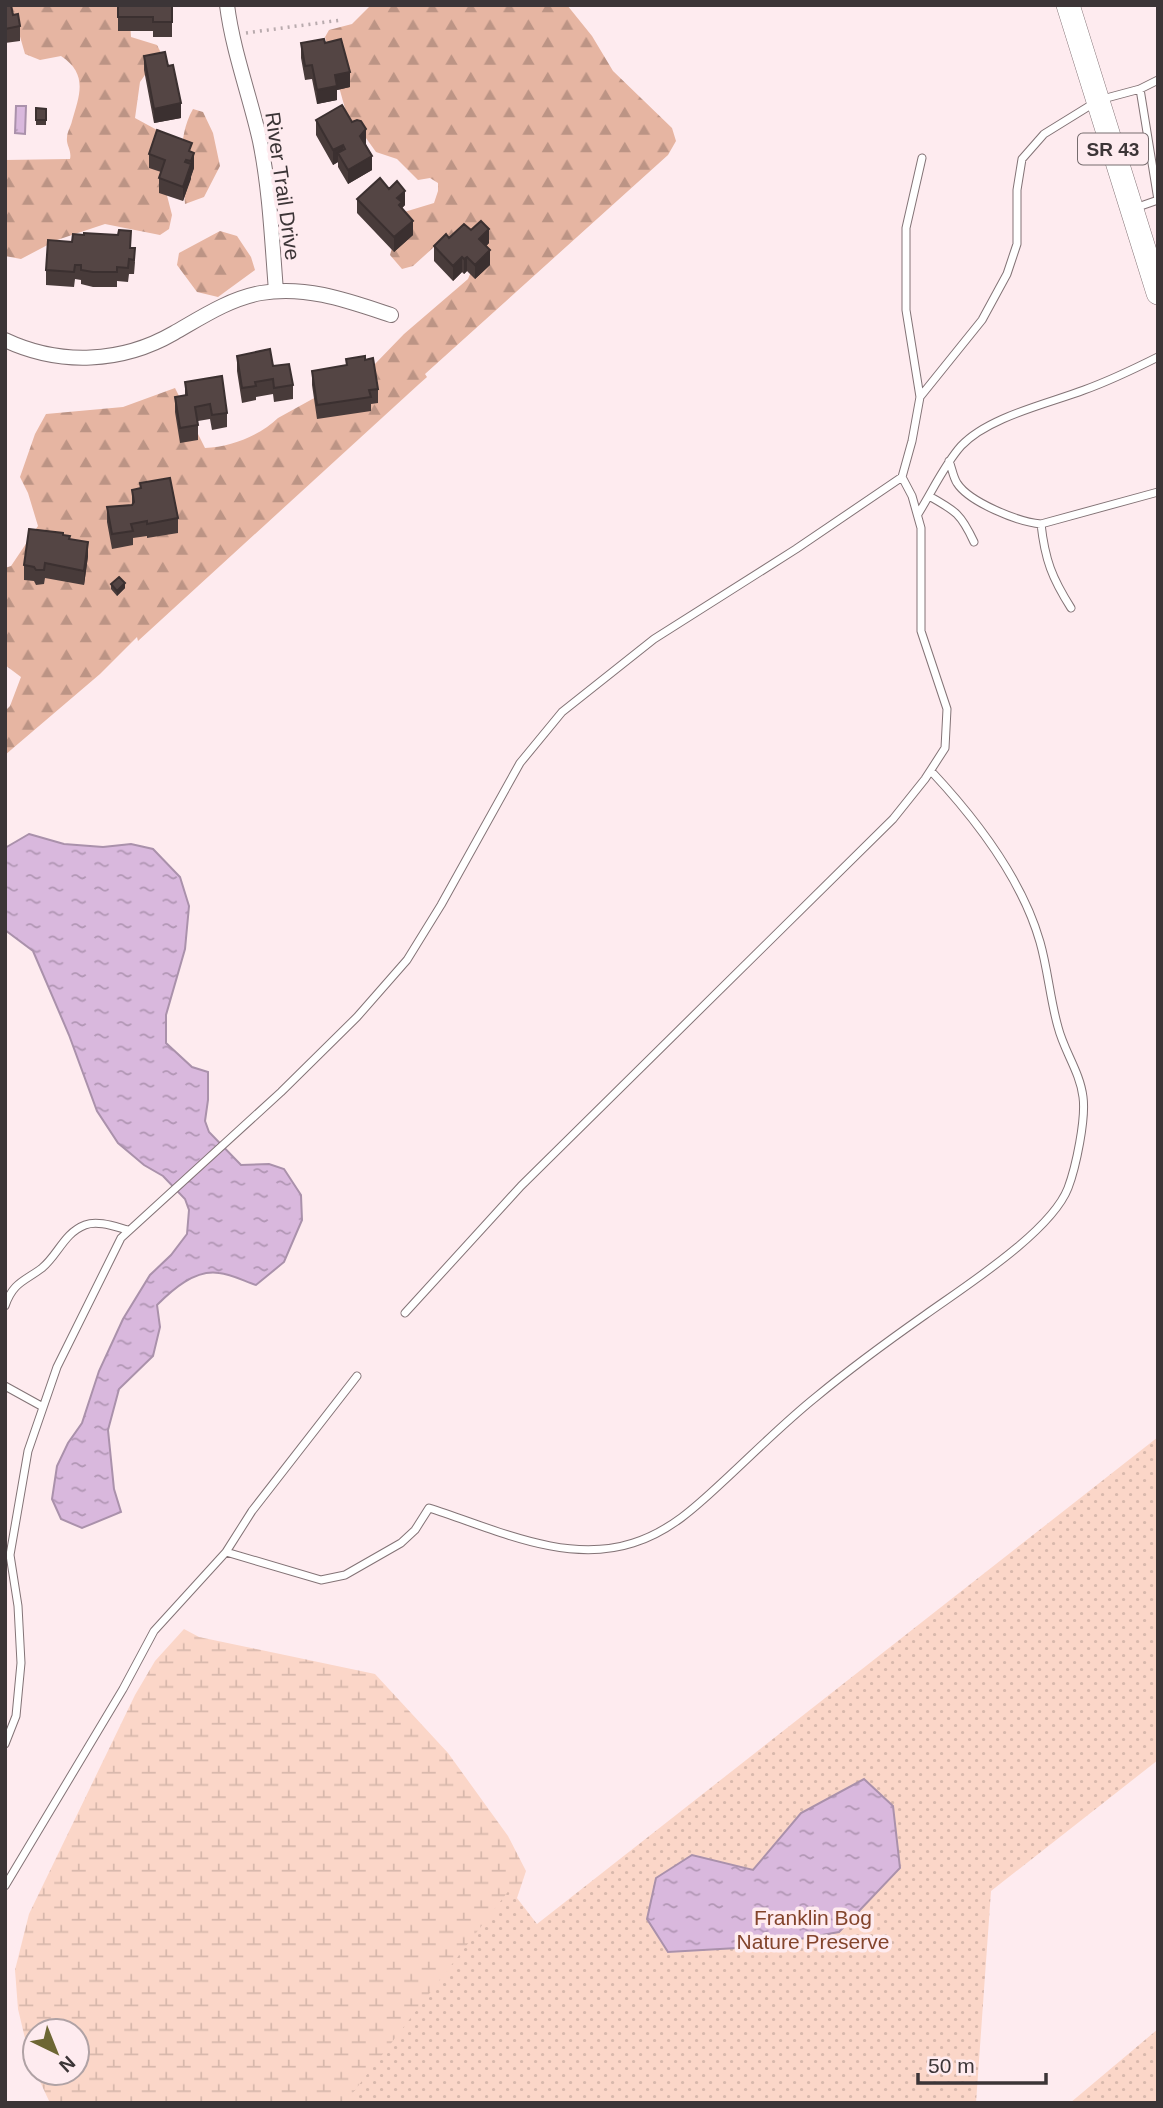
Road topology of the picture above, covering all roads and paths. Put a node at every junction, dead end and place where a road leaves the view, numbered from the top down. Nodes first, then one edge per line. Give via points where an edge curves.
1 (227, 5) edge
2 (1068, 5) edge
3 (341, 20) dead end
4 (232, 36) junction
5 (1158, 80) edge
6 (1140, 89) junction
7 (1099, 100) junction
8 (922, 158) dead end
9 (1158, 200) edge
10 (1131, 209) junction
11 (276, 291) junction
12 (1158, 293) edge
13 (391, 315) dead end
14 (5, 340) edge
15 (1158, 357) edge
16 (920, 397) junction
17 (949, 461) junction
18 (902, 477) junction
19 (1158, 492) edge
20 (929, 496) junction
21 (918, 514) junction
22 (1041, 524) junction
23 (974, 541) dead end
24 (1071, 608) dead end
25 (931, 771) junction
26 (128, 1230) junction
27 (5, 1306) edge
28 (405, 1313) dead end
29 (357, 1376) dead end
30 (5, 1387) edge
31 (43, 1407) junction
32 (226, 1552) junction
33 (8, 1555) edge
34 (5, 1744) edge
35 (5, 1886) edge

1 - 4 street, River Trail Drive
2 - 7 main road, SR 43
3 - 4 path
4 - 11 street, River Trail Drive via 260,144
5 - 6 lane
6 - 7 lane
6 - 9 lane
7 - 10 main road, SR 43
7 - 16 lane via 1044,134 1022,159 1017,244 1007,274 982,320
8 - 16 lane via 906,228 906,310
9 - 10 lane
10 - 12 main road, SR 43
11 - 13 street via 328,295
11 - 14 street via 239,299 156,343 112,356 74,358 35,352
15 - 17 lane via 994,424 962,445
16 - 18 lane
17 - 20 lane
17 - 22 lane via 965,492 1016,519
18 - 21 lane
18 - 26 lane via 654,639 562,712 520,763 407,960 357,1017
19 - 22 lane
20 - 21 lane
20 - 23 lane via 964,519
21 - 25 lane via 921,631 947,709 945,748
22 - 24 lane via 1053,579
25 - 28 lane via 893,819 521,1186
25 - 32 lane via 991,845 1025,902 1040,942 1058,1030 1084,1098 1079,1150 1068,1190 1056,1211 976,1280 814,1398 680,1520 633,1544 564,1549 429,1508 401,1543 345,1575 321,1580
26 - 27 lane via 86,1224 57,1248 44,1267 22,1280
26 - 31 lane via 57,1367
29 - 32 lane via 252,1511
30 - 31 lane
31 - 33 lane via 28,1451
32 - 35 lane via 154,1631
33 - 34 lane via 18,1606 21,1663 16,1716

